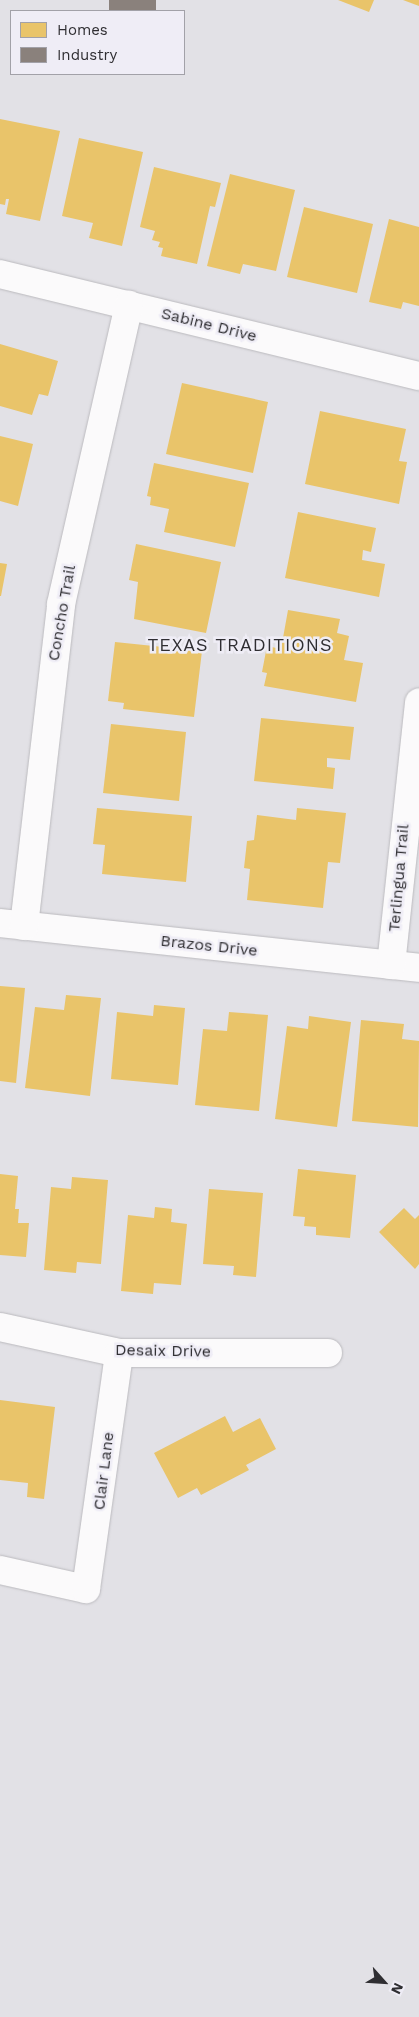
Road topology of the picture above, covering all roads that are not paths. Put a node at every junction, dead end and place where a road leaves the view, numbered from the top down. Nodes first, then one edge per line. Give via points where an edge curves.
1 (0, 274) edge
2 (129, 306) junction
3 (419, 376) edge
4 (419, 702) edge
5 (12, 924) edge
6 (391, 966) junction
7 (419, 968) edge
8 (0, 1327) edge
9 (119, 1353) junction
10 (328, 1353) dead end
11 (0, 1570) edge

1 - 2 street, Sabine Drive
2 - 3 street, Sabine Drive
2 - 5 street, Concho Trail via 61,604
4 - 6 street, Terlingua Trail
5 - 6 street, Brazos Drive
6 - 7 street, Brazos Drive
8 - 9 street, Desaix Drive
9 - 10 street, Desaix Drive
9 - 11 street, Clair Lane via 86,1589

